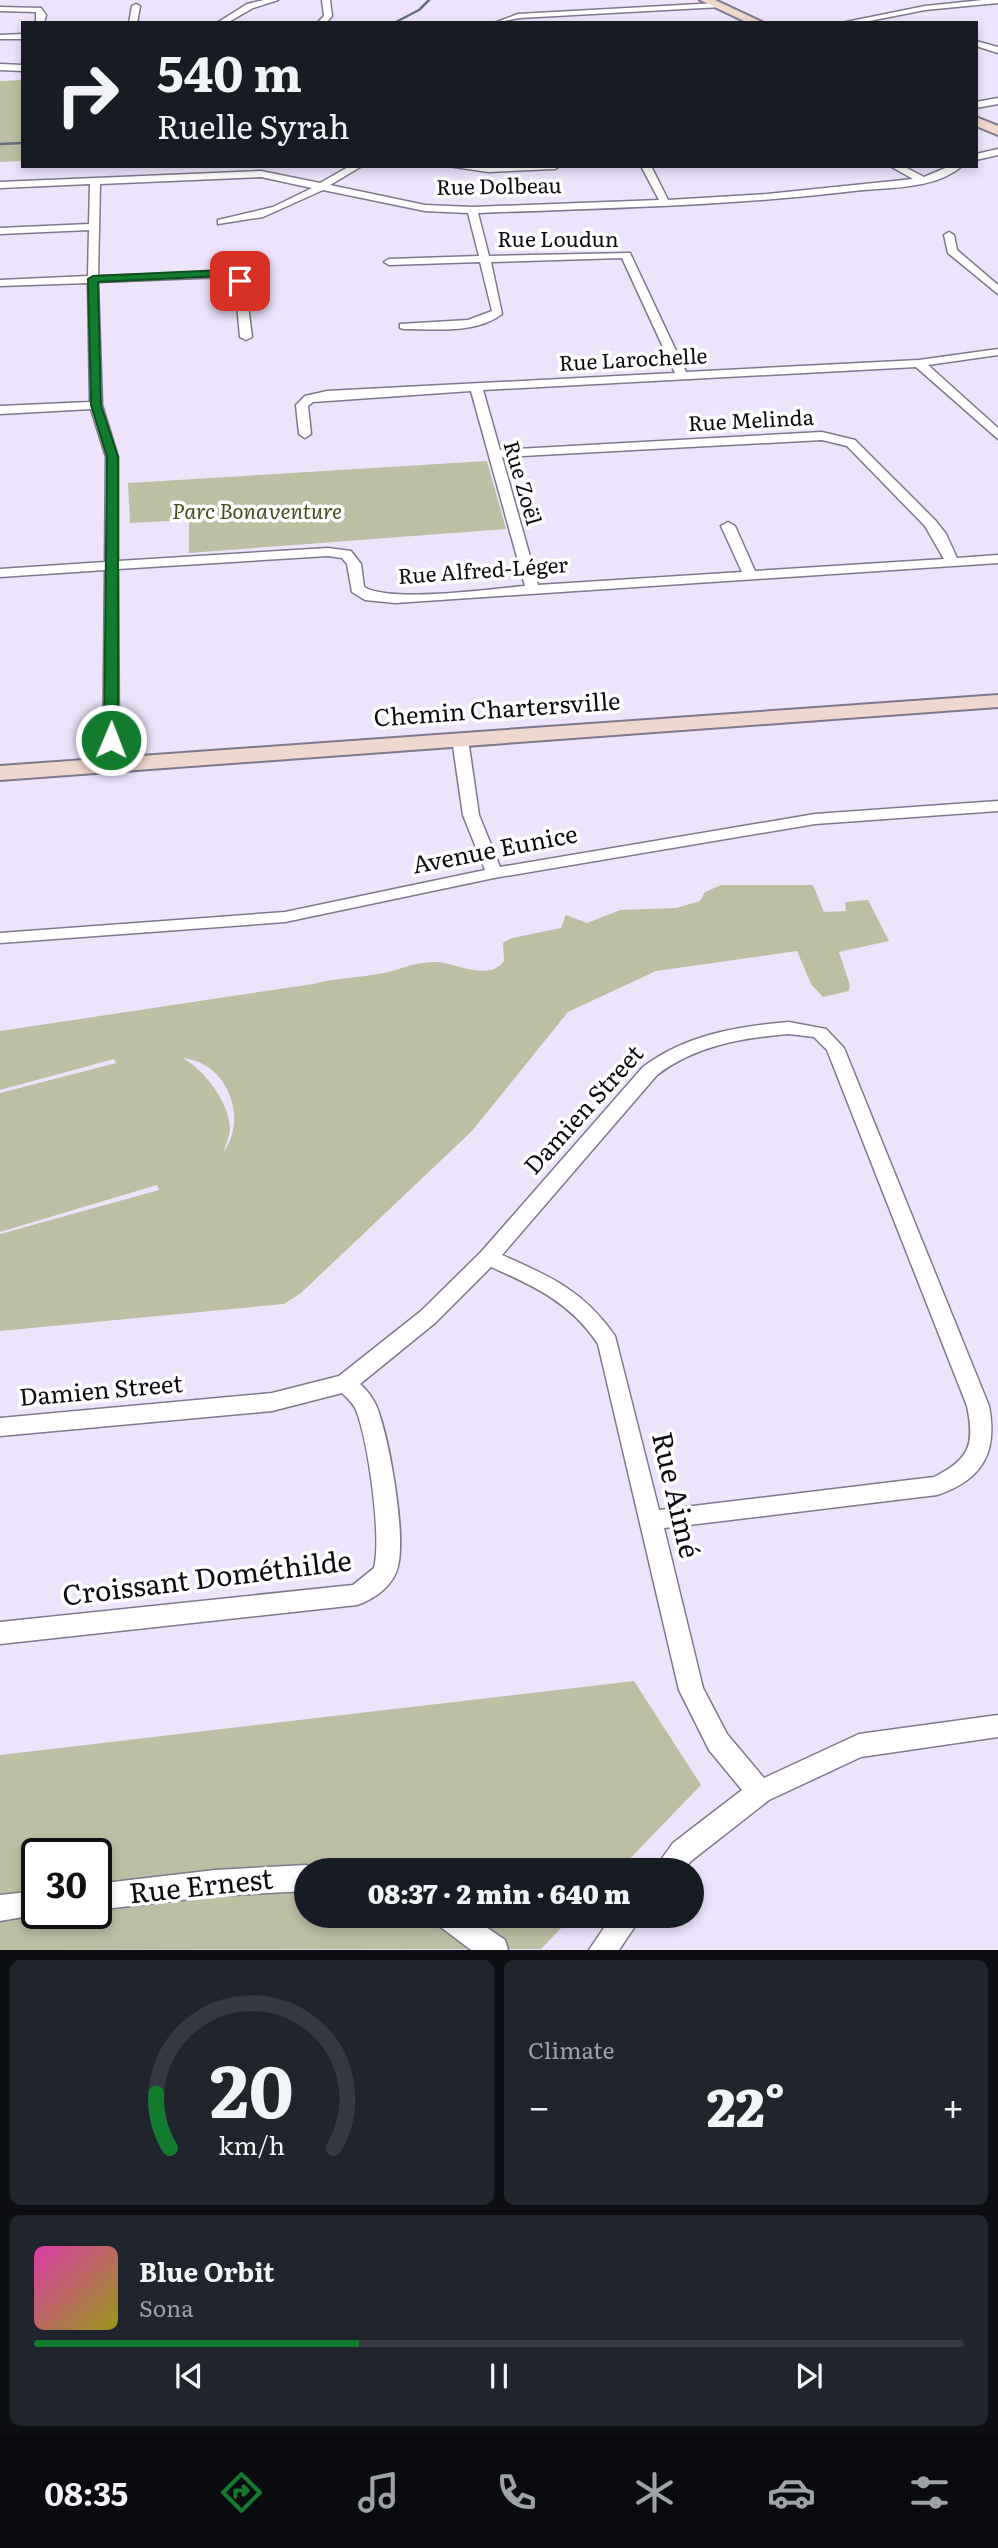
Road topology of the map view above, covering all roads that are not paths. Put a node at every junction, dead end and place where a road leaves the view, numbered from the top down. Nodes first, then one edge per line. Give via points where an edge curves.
1 (274, 0) edge
2 (326, 0) edge
3 (712, 3) edge
4 (995, 3) edge
5 (136, 6) dead end
6 (0, 9) edge
7 (636, 11) junction
8 (894, 13) junction
9 (40, 21) edge
10 (133, 21) edge
11 (224, 21) edge
12 (323, 21) edge
13 (504, 21) edge
14 (644, 21) edge
15 (753, 21) edge
16 (855, 21) edge
17 (912, 21) edge
18 (21, 36) edge
19 (0, 37) edge
20 (978, 44) edge
21 (998, 50) edge
22 (0, 67) edge
23 (21, 68) edge
24 (998, 101) edge
25 (978, 105) edge
26 (978, 122) edge
27 (998, 131) edge
28 (998, 152) edge
29 (978, 157) edge
30 (354, 168) edge
31 (476, 168) edge
32 (510, 168) edge
33 (647, 168) edge
34 (899, 168) edge
35 (951, 168) edge
36 (921, 179) junction
37 (95, 181) junction
38 (0, 185) edge
39 (321, 187) junction
40 (664, 201) junction
41 (472, 210) junction
42 (222, 222) dead end
43 (96, 227) junction
44 (0, 231) edge
45 (949, 235) dead end
46 (485, 259) junction
47 (389, 262) dead end
48 (93, 279) junction
49 (0, 283) edge
50 (998, 291) edge
51 (404, 326) dead end
52 (246, 337) dead end
53 (998, 352) edge
54 (919, 363) junction
55 (682, 376) junction
56 (475, 387) junction
57 (96, 405) junction
58 (0, 410) edge
59 (304, 434) dead end
60 (998, 435) edge
61 (494, 454) junction
62 (728, 526) dead end
63 (998, 559) edge
64 (952, 562) junction
65 (113, 566) junction
66 (0, 573) edge
67 (750, 575) junction
68 (532, 588) junction
69 (998, 701) edge
70 (460, 739) junction
71 (111, 764) junction
72 (0, 773) edge
73 (998, 806) edge
74 (494, 873) junction
75 (0, 938) edge
76 (488, 1257) junction
77 (346, 1383) junction
78 (0, 1427) edge
79 (652, 1520) junction
80 (0, 1633) edge
81 (998, 1726) edge
82 (760, 1793) junction
83 (677, 1858) edge
84 (294, 1879) edge
85 (112, 1895) edge
86 (21, 1906) edge
87 (0, 1908) edge
88 (464, 1928) edge
89 (619, 1928) edge
90 (495, 1950) edge
91 (602, 1950) edge

1 - 11 street via 250,6
2 - 12 street via 328,16
3 - 7 street
3 - 15 street
4 - 8 street
5 - 10 street
6 - 9 street via 38,10
7 - 13 street via 557,10
7 - 14 street
8 - 16 street
8 - 17 street
18 - 19 street
20 - 21 street
22 - 23 street
24 - 25 street
26 - 27 street
28 - 29 street
30 - 39 street
31 - 32 street
33 - 40 street
34 - 36 street
35 - 36 street, Rue Dolbeau
36 - 40 street, Rue Dolbeau via 794,196
37 - 38 street, Rue Dolbeau
37 - 39 street, Rue Dolbeau via 261,174
37 - 43 street
39 - 41 street, Rue Dolbeau via 425,208
39 - 42 street via 281,209
40 - 41 street, Rue Dolbeau
41 - 46 street
43 - 44 street
43 - 48 street
45 - 50 street via 952,251
46 - 47 street
46 - 51 street via 496,315 477,322
46 - 55 street, Rue Loudun via 626,255
48 - 49 street
48 - 52 street via 233,275 240,281
48 - 57 street
53 - 54 street, Rue Larochelle
54 - 55 street, Rue Larochelle
54 - 60 street
55 - 56 street, Rue Larochelle
56 - 59 street, Rue Larochelle via 309,399 302,405
56 - 61 street, Rue Zoël
57 - 58 street
57 - 65 street via 112,457
61 - 64 street, Rue Melinda via 838,438 855,447 930,523
61 - 68 street, Rue Zoël
62 - 67 street
63 - 64 street, Rue Alfred-Léger
64 - 67 street, Rue Alfred-Léger
65 - 66 street, Rue Alfred-Léger
65 - 68 street, Rue Alfred-Léger via 328,552 346,554 354,564 358,589 370,597
65 - 71 street
67 - 68 street, Rue Alfred-Léger
69 - 70 street, Chemin Chartersville
70 - 71 street, Chemin Chartersville
70 - 74 street via 471,815
71 - 72 street, Chemin Chartersville
73 - 74 street, Avenue Eunice via 815,819
74 - 75 street, Avenue Eunice via 285,917
76 - 77 street, Damien Street via 428,1317
76 - 79 street, Rue Aimé via 566,1294 592,1315 608,1342
76 - 79 street, Damien Street via 650,1071 670,1055 694,1045 790,1028 820,1033 835,1048 978,1406 984,1425 982,1445 974,1462 937,1486
77 - 78 street, Damien Street via 272,1402
77 - 80 street, Croissant Dométhilde via 365,1403 372,1427 387,1568 374,1585 356,1595
79 - 82 street, Rue Aimé via 691,1690 718,1742
81 - 82 street via 859,1746
82 - 83 street
84 - 85 street, Rue Ernest
86 - 87 street
88 - 90 street
89 - 91 street

